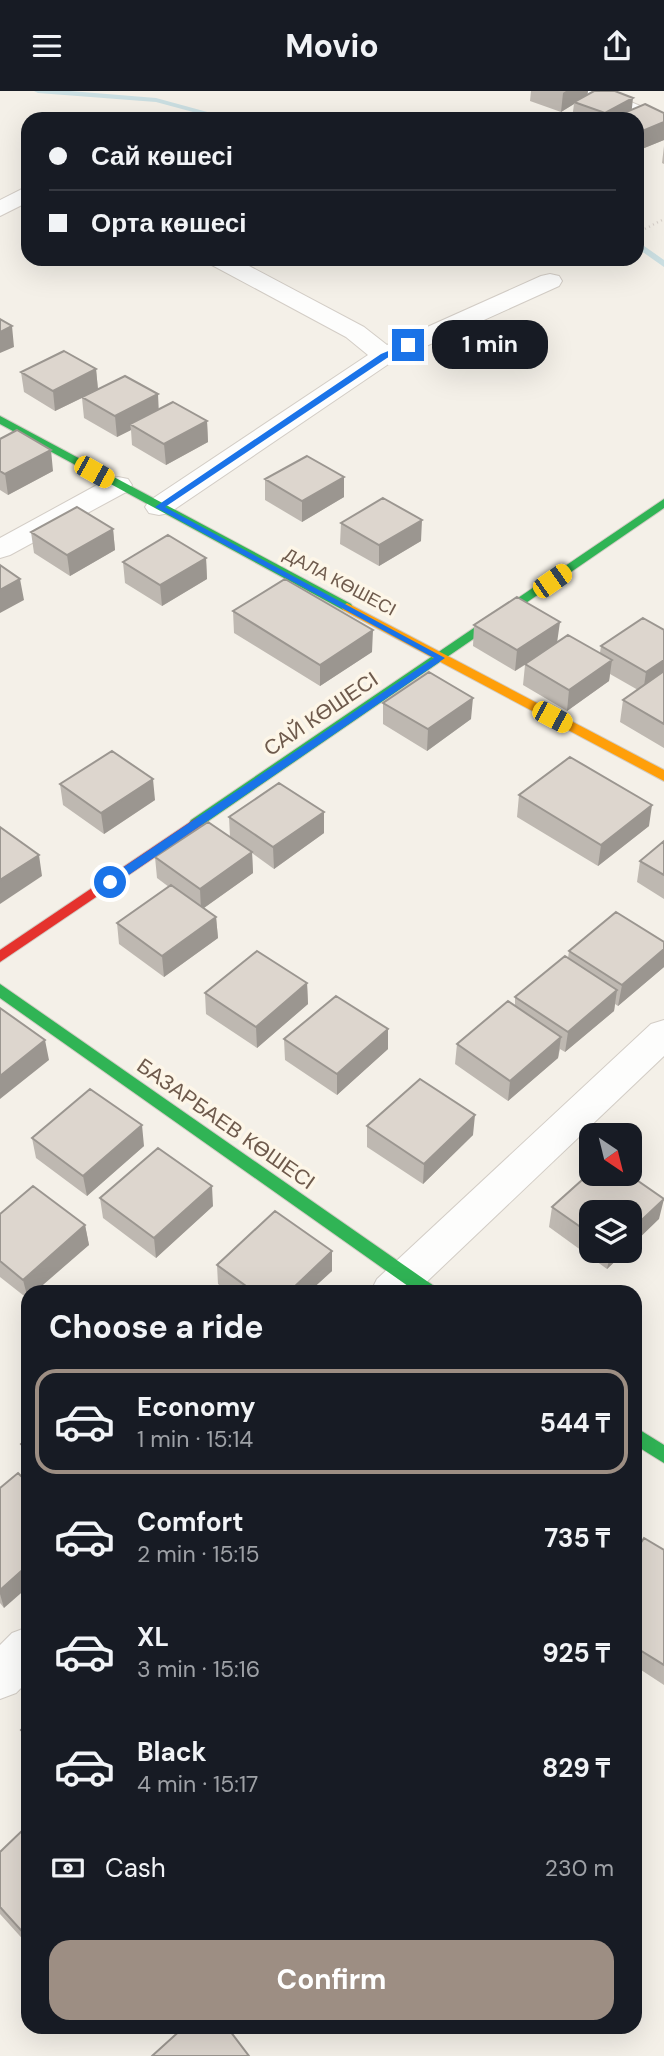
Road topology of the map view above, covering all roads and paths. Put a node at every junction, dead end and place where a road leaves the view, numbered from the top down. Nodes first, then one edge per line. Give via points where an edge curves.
1 (587, 91) edge
2 (636, 112) edge
3 (644, 115) edge
4 (664, 124) edge
5 (21, 197) edge
6 (0, 209) edge
7 (664, 219) edge
8 (644, 229) edge
9 (231, 266) edge
10 (550, 281) dead end
11 (384, 356) junction
12 (0, 419) edge
13 (117, 485) junction
14 (664, 503) edge
15 (159, 507) junction
16 (0, 549) edge
17 (440, 658) junction
18 (664, 776) edge
19 (0, 957) edge
20 (0, 991) edge
21 (664, 1034) edge
22 (407, 1285) edge
23 (409, 1285) edge
24 (642, 1440) edge
25 (664, 1455) edge
26 (21, 1656) edge
27 (0, 1677) edge

1 - 2 street
3 - 4 street
5 - 6 street
7 - 8 path
9 - 11 street via 355,332
10 - 11 street
11 - 15 street
12 - 13 street, ДАЛА КӨШЕСІ
13 - 15 street, ДАЛА КӨШЕСІ
13 - 16 street
14 - 17 street, САЙ КӨШЕСІ
15 - 17 street, ДАЛА КӨШЕСІ
17 - 18 street, ДАЛА КӨШЕСІ
17 - 19 street, САЙ КӨШЕСІ
20 - 22 street, БАЗАРБАЕВ КӨШЕСІ
21 - 23 street
24 - 25 street
26 - 27 street

